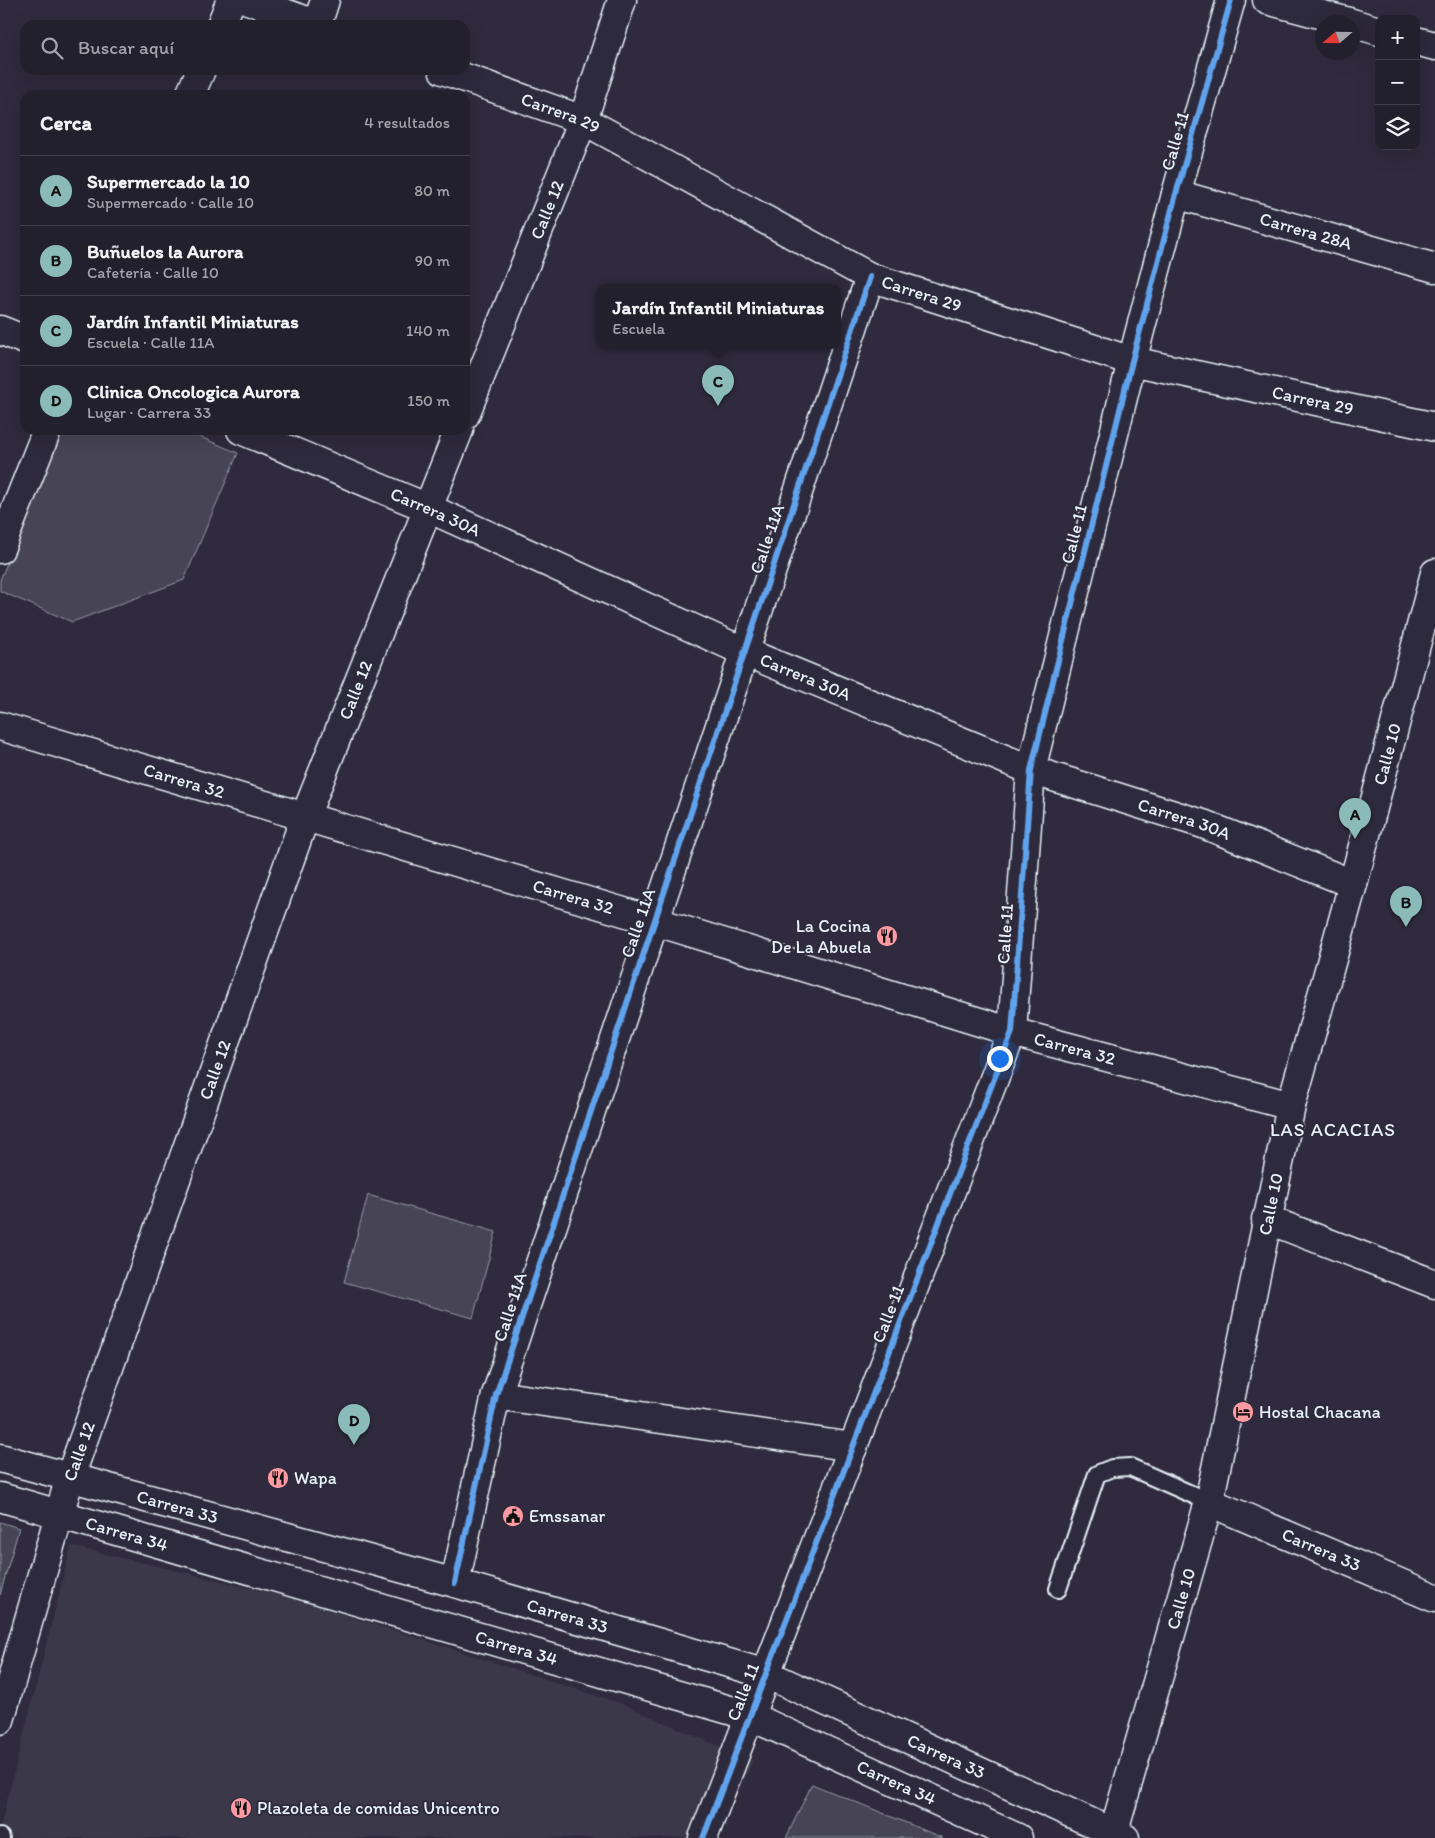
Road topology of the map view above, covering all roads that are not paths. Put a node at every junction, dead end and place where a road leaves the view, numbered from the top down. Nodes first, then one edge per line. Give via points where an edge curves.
1 (232, 0) edge
2 (248, 0) edge
3 (325, 0) edge
4 (622, 0) edge
5 (1231, 0) edge
6 (1267, 0) edge
7 (1323, 15) edge
8 (223, 20) edge
9 (303, 20) edge
10 (319, 20) edge
11 (1360, 26) edge
12 (1375, 30) edge
13 (1420, 42) edge
14 (1435, 46) edge
15 (199, 75) edge
16 (457, 75) edge
17 (192, 90) edge
18 (583, 120) junction
19 (1176, 194) junction
20 (1435, 268) edge
21 (870, 277) junction
22 (0, 330) edge
23 (20, 338) edge
24 (1132, 361) junction
25 (470, 403) edge
26 (1435, 427) edge
27 (45, 435) edge
28 (253, 435) edge
29 (457, 435) edge
30 (428, 508) junction
31 (0, 549) edge
32 (1435, 573) edge
33 (745, 652) junction
34 (0, 726) edge
35 (1031, 770) junction
36 (305, 818) junction
37 (1353, 884) junction
38 (654, 921) junction
39 (1012, 1032) junction
40 (1291, 1106) junction
41 (1266, 1219) junction
42 (1435, 1284) edge
43 (496, 1395) junction
44 (853, 1447) junction
45 (0, 1458) edge
46 (70, 1477) junction
47 (0, 1497) edge
48 (1209, 1502) junction
49 (58, 1514) junction
50 (455, 1583) junction
51 (1058, 1589) dead end
52 (1435, 1598) edge
53 (766, 1674) junction
54 (750, 1716) junction
55 (0, 1720) edge
56 (1117, 1836) edge
57 (703, 1838) edge
58 (1018, 1838) edge

1 - 8 street
2 - 9 street
3 - 10 street
4 - 18 street, Calle 12
5 - 19 street, Calle 11
6 - 7 street
11 - 12 street
13 - 14 street
15 - 17 street
16 - 18 street, Carrera 29
18 - 21 street, Carrera 29
18 - 25 street, Calle 12
19 - 20 street, Carrera 28A
19 - 24 street, Calle 11
21 - 24 street, Carrera 29
21 - 33 street, Calle 11A
22 - 23 street
24 - 26 street, Carrera 29
24 - 35 street, Calle 11
27 - 31 street
28 - 30 street, Carrera 30A
29 - 30 street, Calle 12
30 - 33 street, Carrera 30A
30 - 36 street, Calle 12
32 - 37 street, Calle 10
33 - 35 street, Carrera 30A
33 - 38 street, Calle 11A
34 - 36 street, Carrera 32
35 - 37 street, Carrera 30A via 1203,824
35 - 39 street, Calle 11
36 - 38 street, Carrera 32
36 - 46 street, Calle 12
37 - 40 street, Calle 10
38 - 39 street, Carrera 32
38 - 43 street, Calle 11A
39 - 40 street, Carrera 32
39 - 44 street, Calle 11
40 - 41 street, Calle 10
41 - 42 street
41 - 48 street, Calle 10
43 - 44 street
43 - 50 street, Calle 11A
44 - 53 street, Calle 11
45 - 46 street, Carrera 33
46 - 49 street, Calle 12
46 - 50 street, Carrera 33
47 - 49 street, Carrera 34
48 - 51 lane via 1130,1467 1112,1468 1097,1474
48 - 52 street, Carrera 33
48 - 56 street, Calle 10
49 - 54 street, Carrera 34
49 - 55 street, Calle 12
50 - 53 street, Carrera 33
53 - 54 street, Calle 11
53 - 56 street, Carrera 33
54 - 57 street, Calle 11
54 - 58 street, Carrera 34

